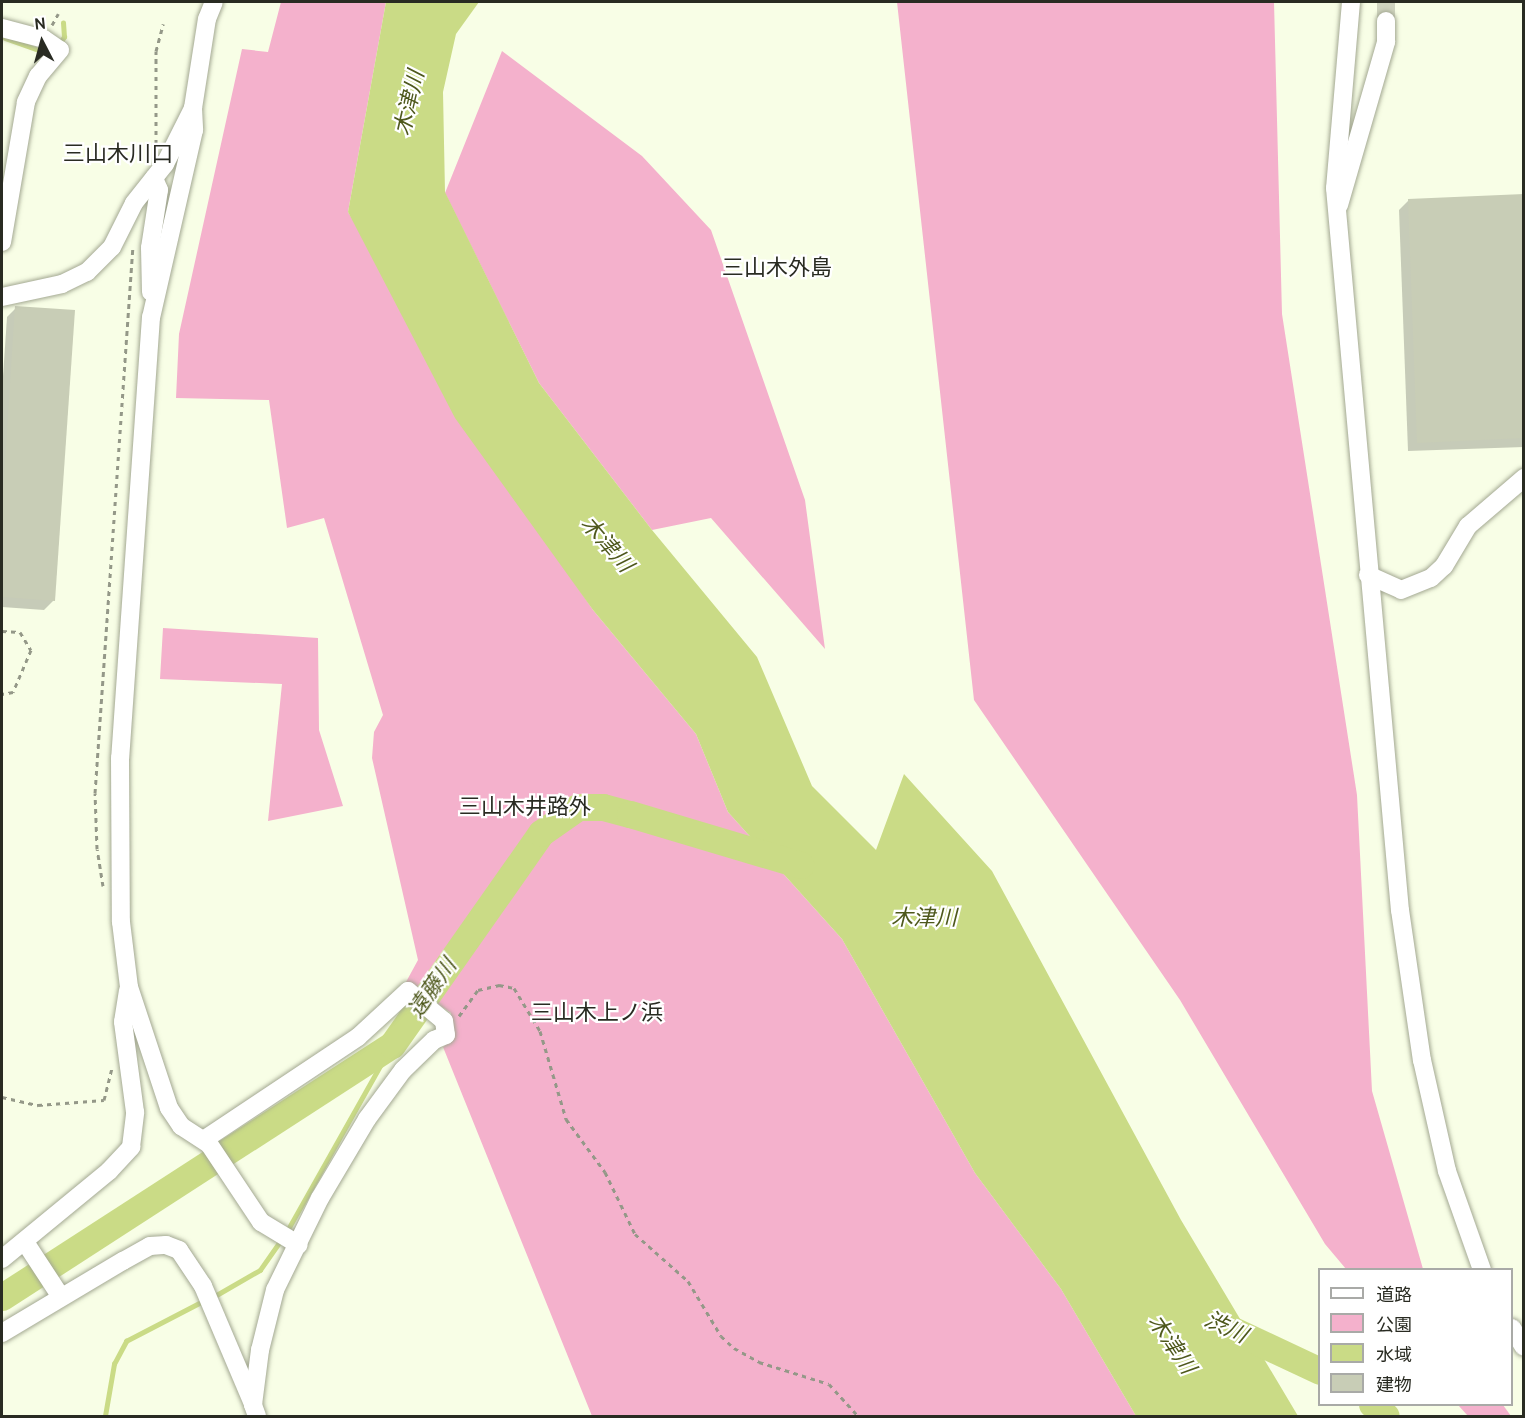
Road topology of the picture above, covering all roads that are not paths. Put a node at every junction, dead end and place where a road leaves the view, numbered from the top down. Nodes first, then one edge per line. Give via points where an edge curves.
1 (214, 2) edge
2 (1350, 2) edge
3 (1386, 21) tunnel mouth
4 (2, 28) edge
5 (193, 108) junction
6 (154, 178) junction
7 (1337, 209) junction
8 (2, 242) edge
9 (2, 297) edge
10 (151, 317) junction
11 (1524, 478) edge
12 (1368, 574) junction
13 (129, 987) junction
14 (205, 1139) junction
15 (299, 1245) junction
16 (28, 1247) junction
17 (2, 1259) edge
18 (1482, 1268) edge
19 (58, 1292) junction
20 (1513, 1330) edge
21 (2, 1333) edge
22 (1524, 1347) edge
23 (255, 1411) edge

1 - 5 street via 207,19
2 - 7 street via 1340,106
3 - 7 street via 1386,42 1347,186
4 - 8 street via 44,39 60,50 38,76 26,102
5 - 6 street
5 - 10 street via 194,130
6 - 9 street via 134,203 112,247 87,272 62,285
6 - 10 street via 159,189 150,248
7 - 12 street
10 - 13 street via 120,758 121,922
11 - 12 street via 1468,526 1444,566 1431,578 1401,590
12 - 18 street via 1400,910 1422,1060 1447,1171
13 - 14 street via 169,1108 181,1126
13 - 16 street via 123,1022 135,1112 131,1147 123,1159
14 - 15 street via 261,1222
14 - 15 street via 358,1037 408,991 444,1021 446,1035 434,1040 403,1070 367,1119 320,1198
15 - 23 street via 275,1290 260,1350
16 - 17 street
16 - 19 street
19 - 21 street
19 - 23 street via 150,1246 166,1245 179,1250 207,1294
20 - 22 street

